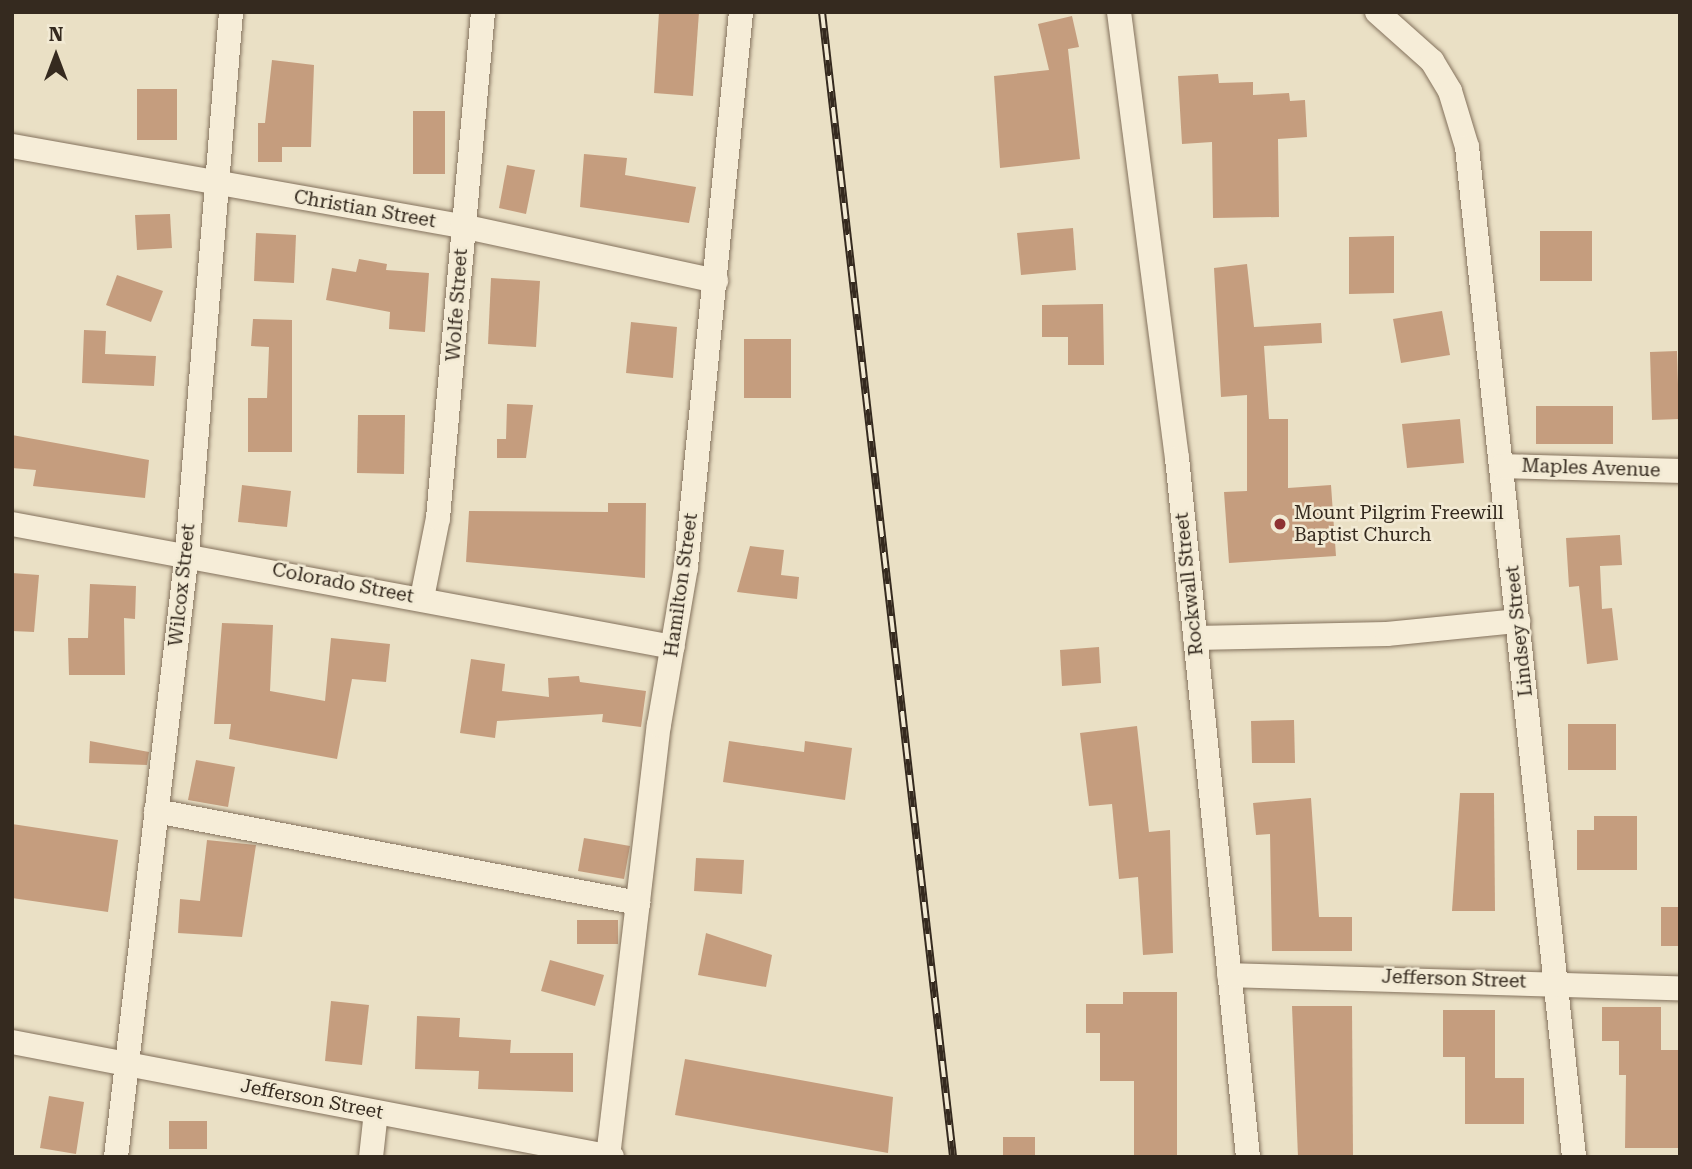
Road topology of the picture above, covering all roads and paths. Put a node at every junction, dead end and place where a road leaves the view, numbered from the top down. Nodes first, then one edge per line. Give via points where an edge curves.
1 (231, 12) edge
2 (483, 12) edge
3 (741, 12) edge
4 (1119, 12) edge
5 (1377, 12) edge
6 (12, 146) edge
7 (215, 184) junction
8 (463, 226) junction
9 (716, 281) junction
10 (1502, 466) junction
11 (1680, 471) edge
12 (13, 529) edge
13 (187, 553) junction
14 (422, 597) junction
15 (1518, 621) junction
16 (1195, 638) junction
17 (673, 647) junction
18 (156, 811) junction
19 (638, 903) junction
20 (1229, 975) junction
21 (1556, 983) junction
22 (1680, 988) edge
23 (12, 1042) edge
24 (126, 1062) junction
25 (376, 1112) junction
26 (609, 1156) edge
27 (116, 1157) edge
28 (371, 1157) edge
29 (1248, 1157) edge
30 (1574, 1157) edge

1 - 7 street, Wilcox Street
2 - 8 street, Wolfe Street
3 - 9 street, Hamilton Street
4 - 16 street, Rockwall Street
5 - 10 street, Lindsey Street via 1432,61 1463,128
6 - 7 street, Christian Street
7 - 8 street, Christian Street
7 - 13 street, Wilcox Street
8 - 9 street, Christian Street
8 - 14 street, Wolfe Street via 438,518
9 - 17 street, Hamilton Street
10 - 11 street, Maples Avenue
10 - 15 street, Lindsey Street
12 - 13 street, Colorado Street
13 - 14 street, Colorado Street
13 - 18 street, Wilcox Street
14 - 17 street, Colorado Street
15 - 16 street via 1387,634
15 - 21 street, Lindsey Street
16 - 20 street, Rockwall Street
17 - 19 street, Hamilton Street
18 - 19 street
18 - 24 street, Wilcox Street
19 - 26 street, Hamilton Street
20 - 21 street, Jefferson Street
20 - 29 street, Rockwall Street
21 - 22 street, Jefferson Street
21 - 30 street, Lindsey Street
23 - 24 street, Jefferson Street
24 - 25 street, Jefferson Street
24 - 27 street, Wilcox Street
25 - 26 street, Jefferson Street
25 - 28 street

